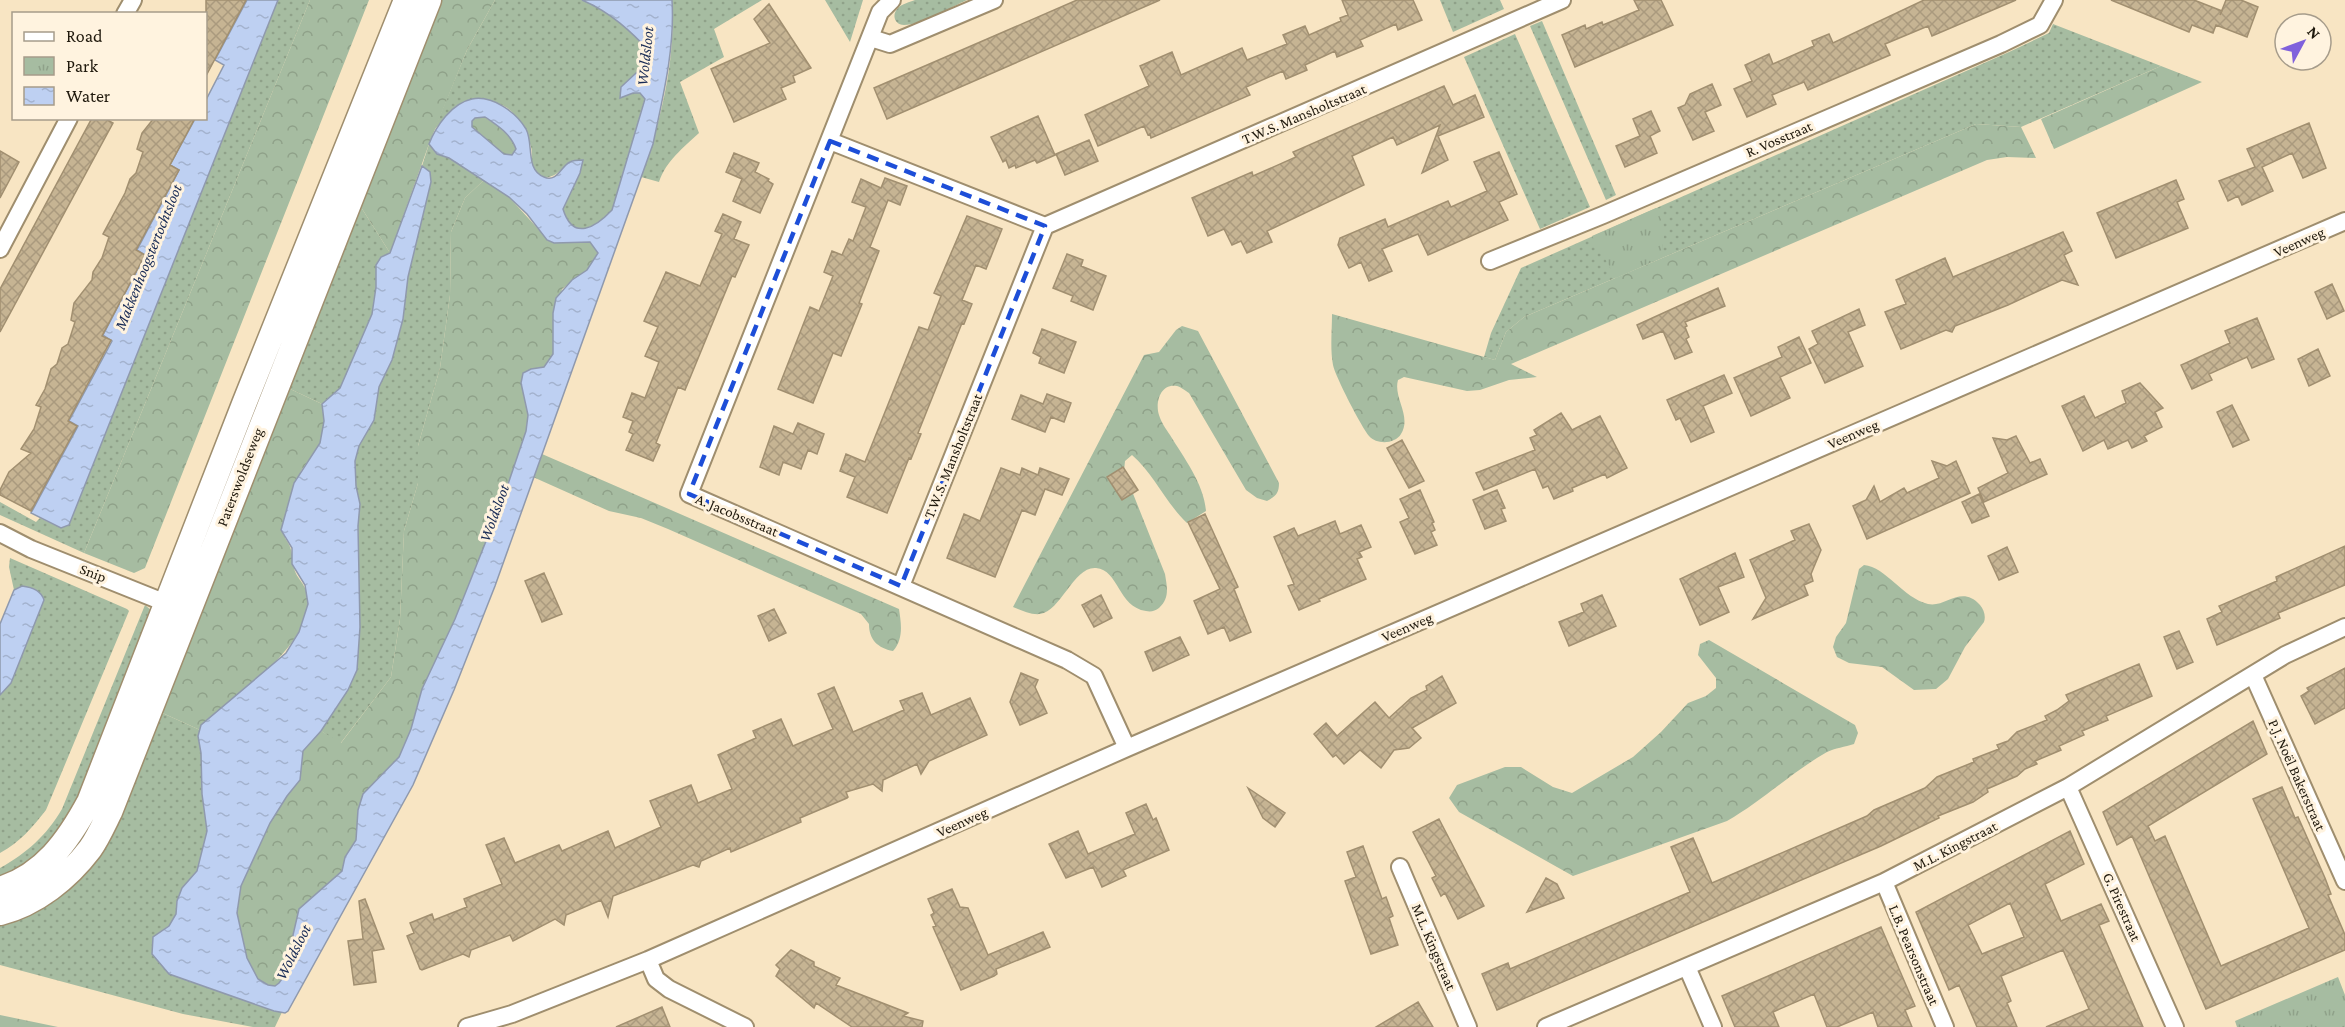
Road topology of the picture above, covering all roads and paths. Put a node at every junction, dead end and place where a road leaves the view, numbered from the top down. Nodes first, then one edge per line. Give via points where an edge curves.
1 (406, 0) edge
2 (429, 0) edge
3 (994, 0) edge
4 (1562, 0) edge
5 (2054, 0) edge
6 (886, 6) edge
7 (871, 38) junction
8 (68, 120) edge
9 (830, 141) junction
10 (2345, 221) edge
11 (1045, 226) junction
12 (0, 249) edge
13 (1490, 261) dead end
14 (0, 533) edge
15 (901, 585) junction
16 (177, 607) junction
17 (2345, 627) edge
18 (2253, 675) junction
19 (1127, 748) junction
20 (2068, 787) junction
21 (1400, 867) dead end
22 (2344, 877) edge
23 (1884, 882) junction
24 (0, 889) edge
25 (0, 913) edge
26 (648, 960) junction
27 (1687, 968) junction
28 (467, 1027) edge
29 (745, 1027) edge
30 (1468, 1027) edge
31 (1546, 1027) edge
32 (1713, 1027) edge
33 (1945, 1027) edge
34 (2175, 1027) edge

1 - 16 main road, Paterswoldseweg
2 - 16 main road, Paterswoldseweg
3 - 7 street via 890,44
4 - 11 street, T.W.S. Mansholtstraat
5 - 13 street, R. Vosstraat via 2040,25 2001,44
6 - 7 street, A. Jacobsstraat
7 - 9 street, A. Jacobsstraat
8 - 12 street
9 - 11 street
9 - 15 street, A. Jacobsstraat via 689,494
10 - 19 street, Veenweg
11 - 15 street, T.W.S. Mansholtstraat
14 - 16 street, Snip
15 - 19 street, A. Jacobsstraat via 1094,676
16 - 24 main road, Paterswoldseweg via 72,835 40,868
16 - 25 main road, Paterswoldseweg via 110,812 90,848 54,886
17 - 18 street, M.L. Kingstraat
18 - 20 street, M.L. Kingstraat
18 - 22 street, P.J. Noël Bakerstraat
19 - 26 street, Veenweg
20 - 23 street, M.L. Kingstraat
20 - 34 street, G. Pirestraat
21 - 30 street, M.L. Kingstraat
23 - 27 street, M.L. Kingstraat
23 - 33 street, L.B. Pearsonstraat
26 - 28 street, Veenweg via 512,1014
26 - 29 street via 656,979 669,989
27 - 31 street, M.L. Kingstraat
27 - 32 street

